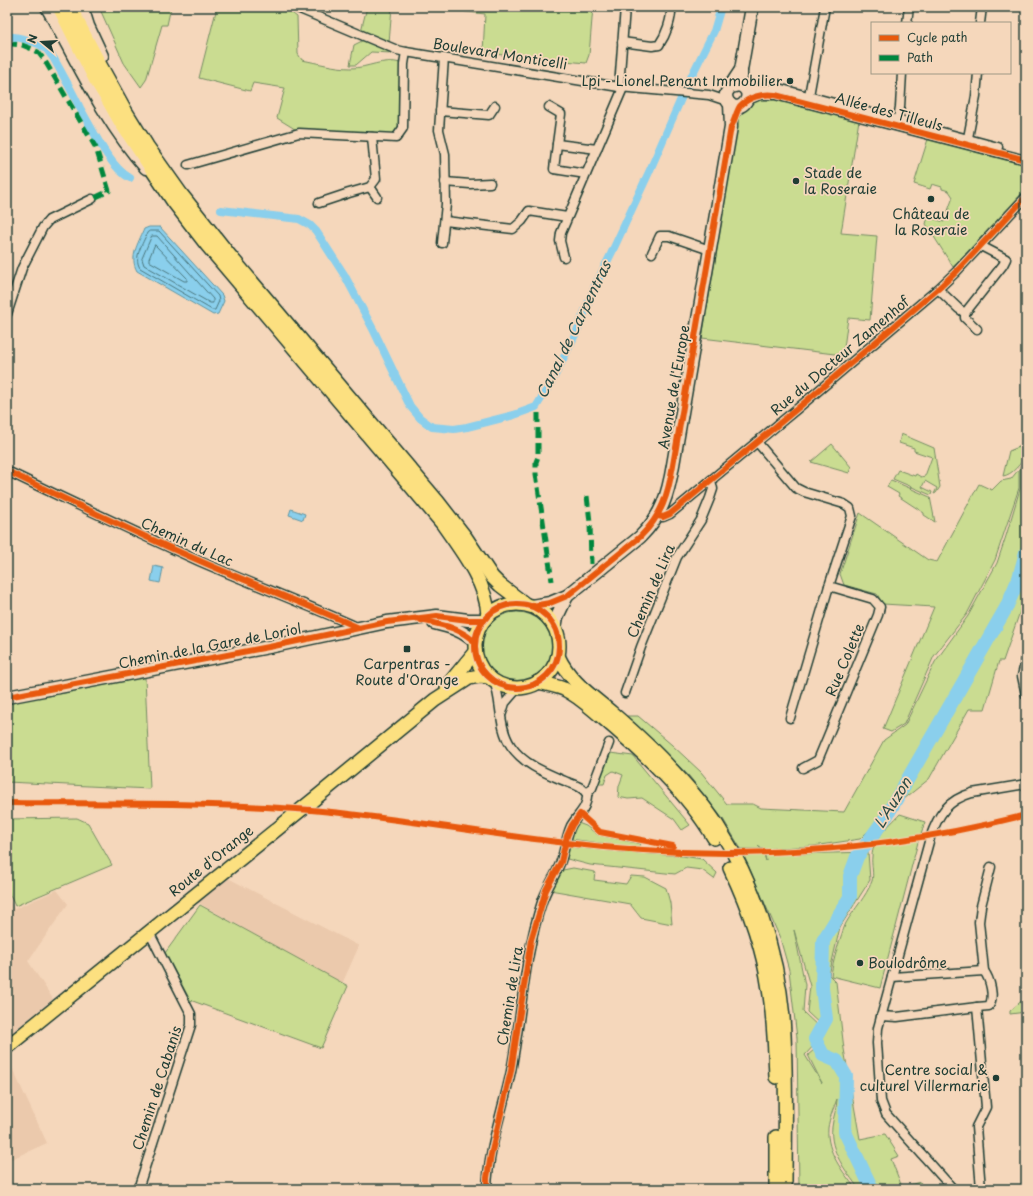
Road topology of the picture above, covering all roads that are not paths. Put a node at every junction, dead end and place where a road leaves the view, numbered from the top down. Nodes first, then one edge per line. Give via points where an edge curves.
1 (48, 7) edge
2 (59, 7) edge
3 (70, 7) edge
4 (82, 7) edge
5 (295, 7) edge
6 (625, 7) edge
7 (670, 7) edge
8 (752, 7) edge
9 (825, 7) edge
10 (909, 7) edge
11 (982, 7) edge
12 (907, 22) edge
13 (980, 22) edge
14 (622, 42) junction
15 (406, 52) junction
16 (444, 58) junction
17 (902, 74) edge
18 (978, 74) edge
19 (621, 87) junction
20 (736, 95) junction
21 (809, 100) junction
22 (495, 106) dead end
23 (549, 107) dead end
24 (126, 112) junction
25 (440, 112) junction
26 (897, 123) junction
27 (372, 137) junction
28 (967, 142) junction
29 (557, 144) junction
30 (597, 149) junction
31 (1026, 154) edge
32 (1026, 160) edge
33 (188, 165) dead end
34 (586, 174) junction
35 (445, 182) junction
36 (490, 183) dead end
37 (161, 185) junction
38 (370, 187) junction
39 (377, 197) dead end
40 (1026, 197) edge
41 (92, 199) dead end
42 (319, 204) dead end
43 (567, 217) junction
44 (445, 221) junction
45 (442, 243) dead end
46 (981, 246) junction
47 (710, 250) junction
48 (652, 253) dead end
49 (564, 257) dead end
50 (938, 289) junction
51 (965, 312) junction
52 (7, 314) edge
53 (977, 329) dead end
54 (757, 442) junction
55 (7, 471) edge
56 (711, 480) junction
57 (658, 516) junction
58 (829, 586) junction
59 (566, 596) junction
60 (524, 603) junction
61 (486, 618) junction
62 (418, 619) junction
63 (359, 628) junction
64 (555, 628) junction
65 (475, 647) junction
66 (558, 656) junction
67 (1026, 659) edge
68 (491, 679) junction
69 (538, 682) junction
70 (518, 688) junction
71 (626, 693) dead end
72 (1026, 695) edge
73 (7, 696) edge
74 (435, 700) junction
75 (502, 714) junction
76 (790, 718) dead end
77 (609, 743) dead end
78 (803, 768) dead end
79 (1026, 784) edge
80 (588, 794) junction
81 (991, 867) dead end
82 (149, 932) junction
83 (984, 971) junction
84 (892, 977) junction
85 (977, 1008) junction
86 (881, 1016) junction
87 (7, 1047) edge
88 (138, 1189) edge
89 (487, 1189) edge
90 (776, 1189) edge
91 (786, 1189) edge
92 (953, 1189) edge
93 (981, 1189) edge

1 - 37 main road via 104,110 130,150
2 - 37 main road via 102,90
3 - 24 main road
4 - 24 main road
5 - 15 street, Boulevard Monticelli
6 - 14 street
7 - 14 street via 671,14 659,45
8 - 20 main road, Avenue de l'Europe
9 - 21 street
10 - 12 street
11 - 13 street
14 - 19 street
15 - 16 street, Boulevard Monticelli
15 - 27 street via 403,128 396,138
16 - 19 street, Boulevard Monticelli
16 - 25 street
17 - 26 street
18 - 28 street
19 - 20 street, Boulevard Monticelli
19 - 30 street
20 - 21 street, Allée des Tilleuls via 754,97 765,94
20 - 21 street, Allée des Tilleuls via 782,89
20 - 47 main road, Avenue de l'Europe
21 - 26 street, Allée des Tilleuls
22 - 25 street via 489,115
23 - 29 street via 561,114
24 - 60 main road via 203,224 438,502 492,577
25 - 35 street via 439,130 445,154
26 - 28 street, Allée des Tilleuls
27 - 33 street via 299,133
27 - 38 street via 376,179
28 - 31 street, Allée des Tilleuls
28 - 32 street, Allée des Tilleuls
29 - 30 street
29 - 34 street via 554,170
30 - 34 street
34 - 43 street
35 - 36 street
35 - 44 street
37 - 61 main road via 207,245 442,523 475,575 486,601
38 - 39 street
38 - 42 street
40 - 46 street, Rue du Docteur Zamenhof
41 - 52 street via 49,220 43,227 22,268
43 - 44 street via 529,211 513,229
43 - 49 street via 560,241
44 - 45 street
46 - 50 street, Rue du Docteur Zamenhof
46 - 51 street via 1006,259
47 - 48 street via 669,236 660,236
47 - 57 main road, Avenue de l'Europe via 670,482
50 - 51 street via 959,310
50 - 54 street, Rue du Docteur Zamenhof
51 - 53 street via 965,318
54 - 56 street, Rue du Docteur Zamenhof
54 - 58 street via 796,488 850,508 852,516
55 - 63 street, Chemin du Lac via 201,562
56 - 57 street, Rue du Docteur Zamenhof via 670,514
56 - 71 street, Chemin de Lira via 713,490 710,498 701,520 677,557 641,647
57 - 59 main road, Avenue de l'Europe via 640,537
58 - 76 street
58 - 78 street, Rue Colette via 873,599 880,607 818,760
59 - 60 main road, Avenue de l'Europe via 550,602
59 - 64 main road, Avenue de l'Europe
60 - 61 main road via 509,604 494,610
60 - 64 main road via 541,611
61 - 62 main road, Chemin de la Gare de Loriol via 468,620 428,616
61 - 65 main road via 479,627
62 - 63 main road, Chemin de la Gare de Loriol
62 - 65 main road, Chemin de la Gare de Loriol via 457,629 464,633
63 - 73 main road, Chemin de la Gare de Loriol
64 - 66 main road via 559,646
65 - 68 main road via 482,670
65 - 74 main road, Route d'Orange
66 - 69 main road via 550,671
66 - 91 main road via 565,670 577,684 627,726 671,768 699,800 717,825 748,884 771,950 783,1017
67 - 72 street via 1022,676
68 - 70 main road via 501,685
68 - 74 main road, Route d'Orange via 480,676 469,678
68 - 75 street via 497,690
69 - 70 main road
69 - 90 main road via 555,686 574,695 650,760 680,792 710,831 726,858 748,910 770,989 776,1082
70 - 75 street via 505,702
74 - 82 main road, Route d'Orange
75 - 80 street via 505,735 518,755 527,763 581,788
77 - 80 street, Chemin de Lira
79 - 84 street via 972,793 956,800 942,811 927,847
80 - 89 street, Chemin de Lira via 586,805 567,836 561,862 546,890 533,933 511,1071 491,1155
81 - 83 street via 979,922
82 - 87 main road, Route d'Orange
82 - 88 street, Chemin de Cabanis via 191,1014 191,1025
83 - 84 street
83 - 85 street via 989,978 991,1000 989,1006
84 - 86 street
85 - 86 street via 897,1017
85 - 93 street via 986,1107 976,1127
86 - 92 street via 877,1043 883,1109

